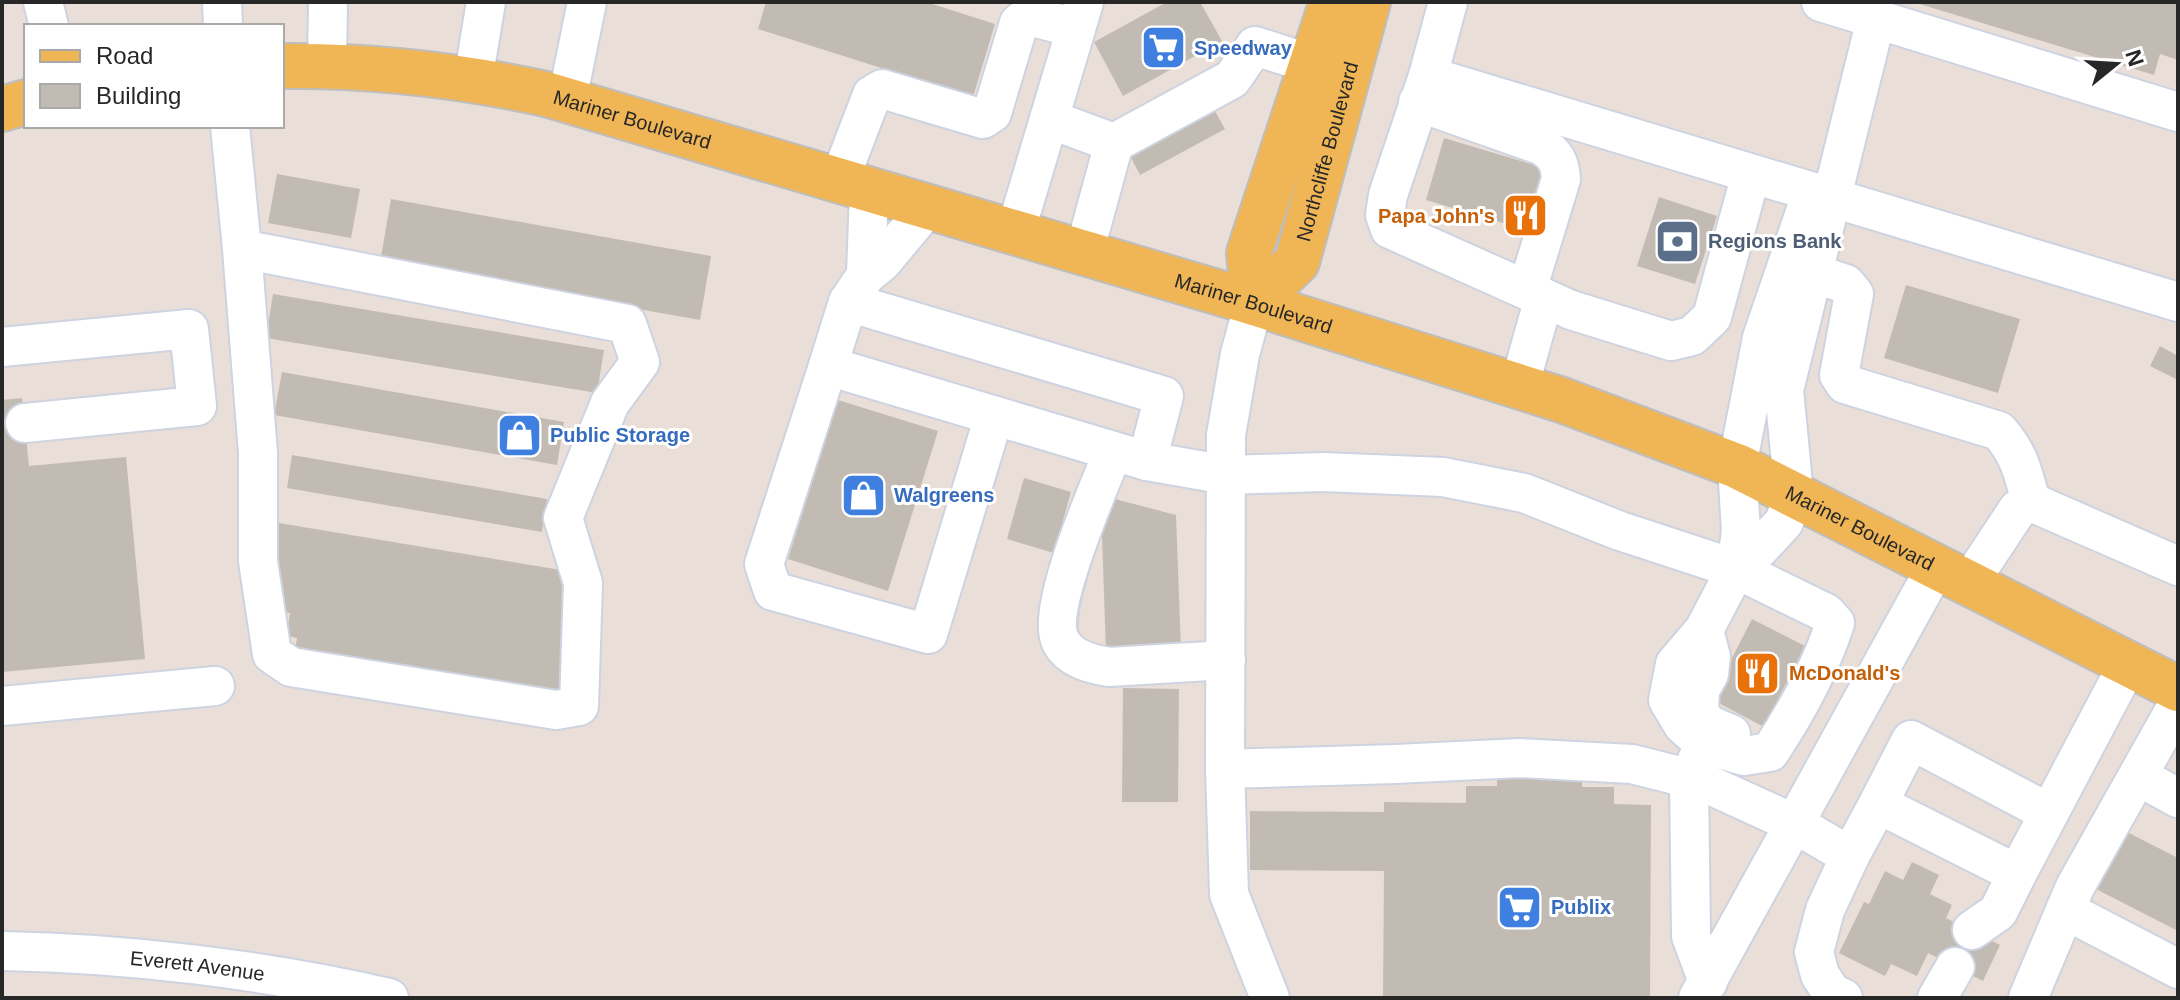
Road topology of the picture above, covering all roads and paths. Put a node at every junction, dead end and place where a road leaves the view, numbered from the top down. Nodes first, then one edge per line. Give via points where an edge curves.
1 (43, 2) edge
2 (222, 2) edge
3 (328, 2) edge
4 (486, 2) edge
5 (587, 2) edge
6 (1332, 2) edge
7 (1368, 2) edge
8 (1448, 2) edge
9 (1821, 2) edge
10 (1080, 15) edge
11 (1876, 19) junction
12 (48, 24) edge
13 (223, 24) edge
14 (1311, 64) junction
15 (284, 66) edge
16 (327, 66) junction
17 (473, 80) junction
18 (1423, 89) junction
19 (567, 100) junction
20 (24, 103) edge
21 (2, 109) edge
22 (2178, 112) edge
23 (1049, 119) junction
24 (230, 128) edge
25 (1114, 143) junction
26 (1751, 174) junction
27 (854, 185) junction
28 (1822, 195) junction
29 (928, 207) junction
30 (1015, 233) junction
31 (242, 249) junction
32 (1084, 253) junction
33 (1800, 270) junction
34 (857, 289) junction
35 (1536, 294) junction
36 (2178, 302) edge
37 (1254, 303) junction
38 (2, 347) edge
39 (828, 366) junction
40 (1519, 387) junction
41 (994, 416) junction
42 (25, 423) dead end
43 (1130, 456) junction
44 (1737, 466) junction
45 (1227, 475) junction
46 (1794, 494) junction
47 (2031, 502) junction
48 (2178, 566) edge
49 (1736, 569) junction
50 (1953, 575) junction
51 (1826, 613) junction
52 (1704, 630) junction
53 (1824, 657) junction
54 (1226, 660) junction
55 (2128, 664) junction
56 (1874, 680) junction
57 (215, 686) dead end
58 (2178, 689) edge
59 (2178, 704) edge
60 (2, 706) edge
61 (1704, 744) junction
62 (1225, 769) junction
63 (2138, 776) junction
64 (1689, 779) junction
65 (2178, 798) edge
66 (1878, 804) junction
67 (2049, 813) junction
68 (1795, 824) junction
69 (1850, 856) junction
70 (2017, 874) junction
71 (2065, 910) junction
72 (1972, 930) dead end
73 (2, 951) edge
74 (2178, 969) edge
75 (1703, 990) edge
76 (1835, 996) edge
77 (389, 998) edge
78 (1270, 998) edge
79 (2028, 998) edge

1 - 12 street
2 - 13 street
3 - 16 street
4 - 17 street
5 - 19 street
6 - 14 main road, Northcliffe Boulevard
7 - 37 main road, Northcliffe Boulevard via 1297,262
8 - 18 street
9 - 11 street
10 - 23 street
10 - 27 street via 1028,16 1019,23 992,113 983,119 882,89 872,95
11 - 22 street
11 - 28 street
14 - 25 street via 1255,46 1232,79
14 - 37 main road, Northcliffe Boulevard via 1249,253
15 - 16 main road, Mariner Boulevard
16 - 17 main road, Mariner Boulevard
17 - 19 main road, Mariner Boulevard
18 - 26 street
18 - 35 street via 1556,157 1561,179
18 - 35 street via 1388,195 1385,215 1390,229
19 - 27 main road, Mariner Boulevard
20 - 21 main road
23 - 25 street
23 - 30 street
24 - 31 street
25 - 32 street
26 - 28 street
26 - 35 street via 1712,317 1692,336 1671,341
27 - 29 main road, Mariner Boulevard
27 - 34 street
28 - 33 street
28 - 36 street
29 - 30 main road, Mariner Boulevard
29 - 34 street
30 - 32 main road, Mariner Boulevard
31 - 31 street via 258,453 258,561 272,654 291,667 556,710 579,706 583,583 563,518 610,403 640,362 627,324
32 - 37 main road, Mariner Boulevard
33 - 44 street via 1762,338
33 - 46 street via 1784,390
33 - 47 street via 1846,284 1854,294 1839,375 1845,384 1999,431 2013,447
34 - 39 street
34 - 43 street via 1164,396
35 - 40 street
37 - 40 main road, Mariner Boulevard
37 - 45 street via 1226,435
38 - 42 street via 189,329 197,406
39 - 41 street
39 - 41 street via 764,564 773,591 928,634
40 - 44 main road, Mariner Boulevard
41 - 43 street
43 - 45 street
43 - 54 street via 1080,531 1060,606 1061,643 1081,659 1109,667
44 - 46 main road, Mariner Boulevard
44 - 49 street via 1741,531
45 - 49 street via 1443,477 1524,493
45 - 54 street
46 - 49 street via 1784,522
46 - 50 main road, Mariner Boulevard
47 - 48 street
47 - 50 street
49 - 51 street
49 - 52 street
50 - 55 main road, Mariner Boulevard
50 - 56 street
51 - 52 street via 1767,730 1757,737 1742,739 1707,724 1699,711 1711,657
51 - 53 street via 1835,623
52 - 61 street via 1675,664 1668,700 1683,725
53 - 56 street
53 - 61 street via 1770,752 1744,756
54 - 62 street
55 - 58 main road, Mariner Boulevard
55 - 67 street
56 - 68 street
57 - 60 street
59 - 63 street
61 - 64 street
62 - 64 street via 1520,758 1632,764
62 - 78 street via 1229,894
63 - 65 street
63 - 71 street
64 - 68 street
64 - 75 street via 1691,936
66 - 67 street via 1911,740
66 - 69 street
66 - 70 street
67 - 70 street
68 - 69 street
68 - 75 street
69 - 76 street via 1825,910 1814,952 1820,975
70 - 72 street via 1998,912
71 - 74 street
71 - 79 street
73 - 77 street, Everett Avenue via 144,960

